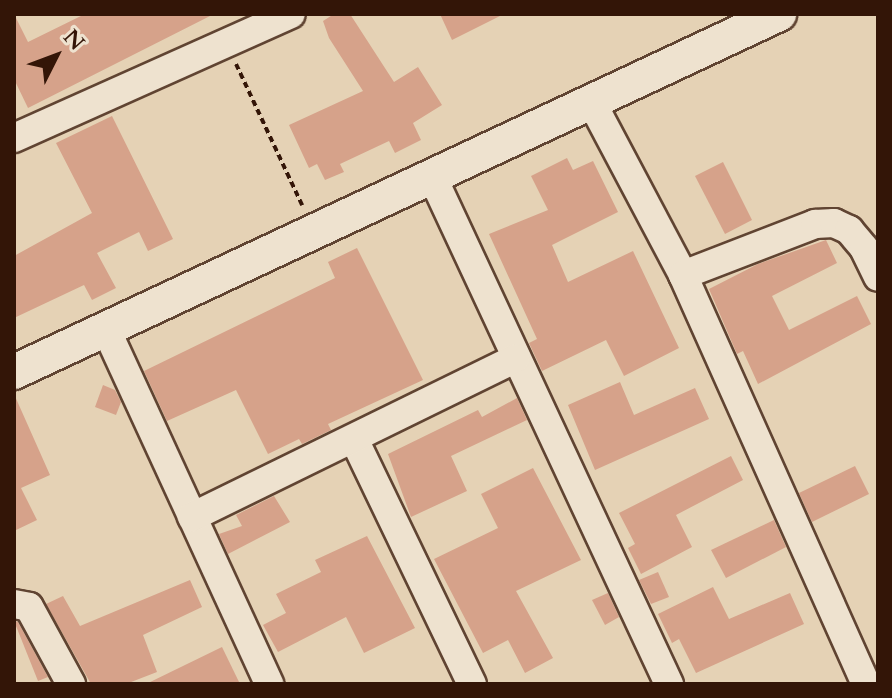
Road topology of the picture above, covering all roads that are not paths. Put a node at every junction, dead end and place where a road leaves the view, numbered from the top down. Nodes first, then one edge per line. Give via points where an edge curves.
1 (291, 14) edge
2 (779, 14) edge
3 (591, 101) junction
4 (14, 138) edge
5 (432, 176) junction
6 (683, 275) junction
7 (878, 277) edge
8 (106, 329) junction
9 (515, 359) junction
10 (14, 372) edge
11 (354, 439) junction
12 (192, 517) junction
13 (14, 604) edge
14 (858, 682) edge
15 (71, 684) edge
16 (269, 684) edge
17 (472, 684) edge
18 (669, 684) edge

1 - 4 street
2 - 3 street
3 - 5 street
3 - 6 street
5 - 8 street
5 - 9 street
6 - 7 street via 815,224 834,223 849,230 864,248
6 - 14 street
8 - 10 street
8 - 12 street
9 - 11 street
9 - 18 street
11 - 12 street
11 - 17 street
12 - 16 street
13 - 15 street via 29,607

